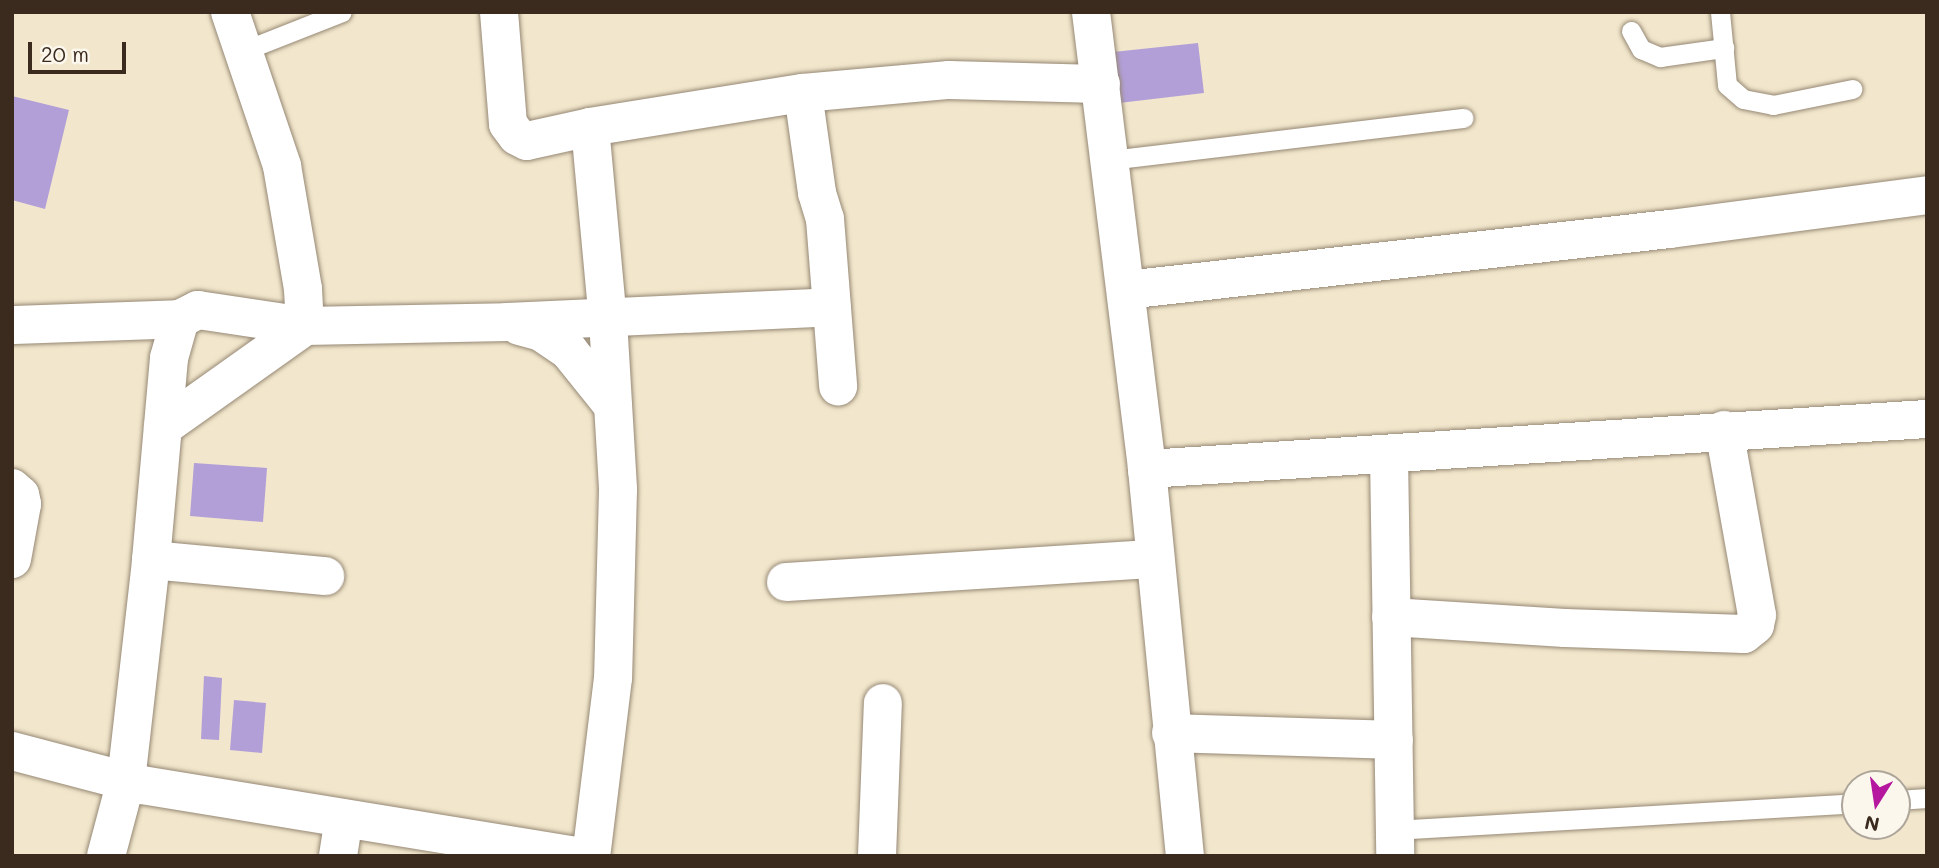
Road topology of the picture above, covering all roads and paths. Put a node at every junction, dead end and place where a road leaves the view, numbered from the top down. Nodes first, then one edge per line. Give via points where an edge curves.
1 (230, 12) edge
2 (342, 12) edge
3 (499, 12) edge
4 (1091, 12) edge
5 (1720, 12) edge
6 (1631, 31) dead end
7 (1724, 48) junction
8 (243, 51) junction
9 (1101, 84) junction
10 (1852, 89) dead end
11 (803, 93) junction
12 (1464, 118) dead end
13 (590, 127) junction
14 (1110, 160) junction
15 (1927, 195) edge
16 (1126, 290) junction
17 (832, 307) junction
18 (180, 319) junction
19 (608, 320) junction
20 (508, 322) junction
21 (12, 325) edge
22 (305, 326) junction
23 (838, 386) dead end
24 (613, 406) junction
25 (1927, 419) edge
26 (163, 427) junction
27 (1724, 430) junction
28 (1389, 455) junction
29 (1147, 468) junction
30 (12, 488) edge
31 (12, 559) edge
32 (1155, 559) junction
33 (151, 560) junction
34 (325, 576) dead end
35 (786, 582) dead end
36 (1391, 617) junction
37 (883, 703) dead end
38 (1171, 733) junction
39 (1394, 740) junction
40 (12, 751) edge
41 (126, 781) junction
42 (1841, 804) edge
43 (344, 818) junction
44 (1394, 843) edge
45 (106, 856) edge
46 (338, 856) edge
47 (576, 856) edge
48 (590, 856) edge
49 (877, 856) edge
50 (1185, 856) edge

1 - 8 street
2 - 8 lane
3 - 13 street via 508,124 517,136 527,141
4 - 9 street
5 - 7 lane
6 - 7 lane via 1641,50 1660,57
7 - 10 lane via 1727,85 1743,99 1773,105
8 - 22 street via 282,166
9 - 11 street via 949,80
9 - 14 street
11 - 13 street
11 - 17 street via 825,219
12 - 14 lane
13 - 19 street
14 - 16 street
15 - 16 street via 1671,229
16 - 29 street
17 - 19 street
17 - 23 street
18 - 21 street
18 - 22 street via 198,310
18 - 26 street via 169,358
19 - 20 street
19 - 24 street
20 - 22 street
20 - 24 street via 541,332 569,351
22 - 26 street
24 - 48 street via 618,490 613,678
25 - 27 street
26 - 33 street
27 - 28 street
27 - 36 street via 1757,615 1755,625 1744,634
28 - 29 street
28 - 36 street
29 - 32 street
30 - 31 street via 22,504
32 - 35 street
32 - 38 street
33 - 34 street
33 - 41 street
36 - 39 street
37 - 49 street
38 - 39 street
38 - 50 street
39 - 44 street
40 - 41 street
41 - 43 street
41 - 45 street
42 - 44 lane
43 - 46 street
43 - 47 street

